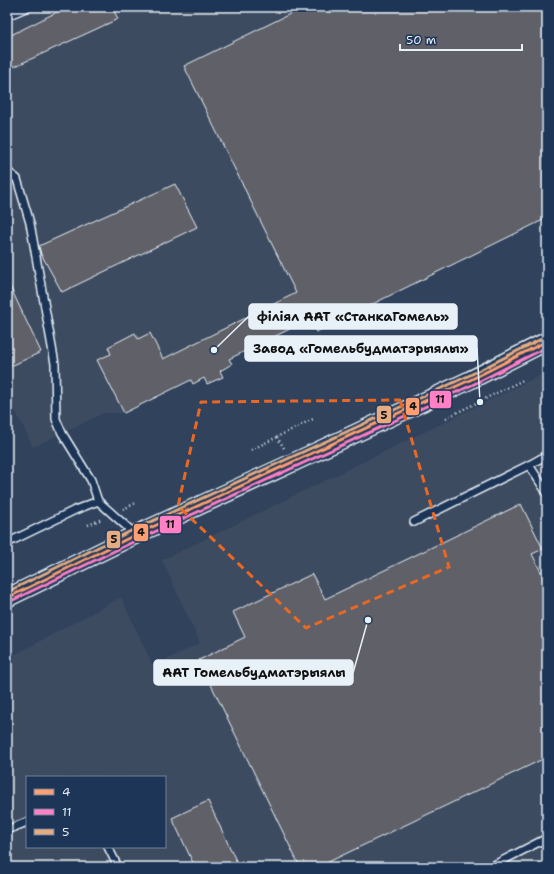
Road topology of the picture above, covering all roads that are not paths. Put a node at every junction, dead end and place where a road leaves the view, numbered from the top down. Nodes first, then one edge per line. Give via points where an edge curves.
1 (28, 7) edge
2 (7, 16) edge
3 (7, 171) edge
4 (547, 342) edge
5 (547, 455) edge
6 (529, 465) junction
7 (547, 493) edge
8 (98, 501) junction
9 (414, 522) dead end
10 (135, 535) junction
11 (7, 543) edge
12 (7, 598) edge
13 (26, 822) edge
14 (7, 830) edge
15 (547, 838) edge
16 (108, 848) edge
17 (118, 867) edge
18 (490, 867) edge

1 - 2 lane
3 - 8 lane via 17,179 30,223 55,364 56,419 91,480
4 - 10 street
5 - 6 lane
6 - 7 lane
6 - 9 lane
8 - 10 lane
8 - 11 lane
10 - 12 street
13 - 14 lane
15 - 18 lane
16 - 17 lane

